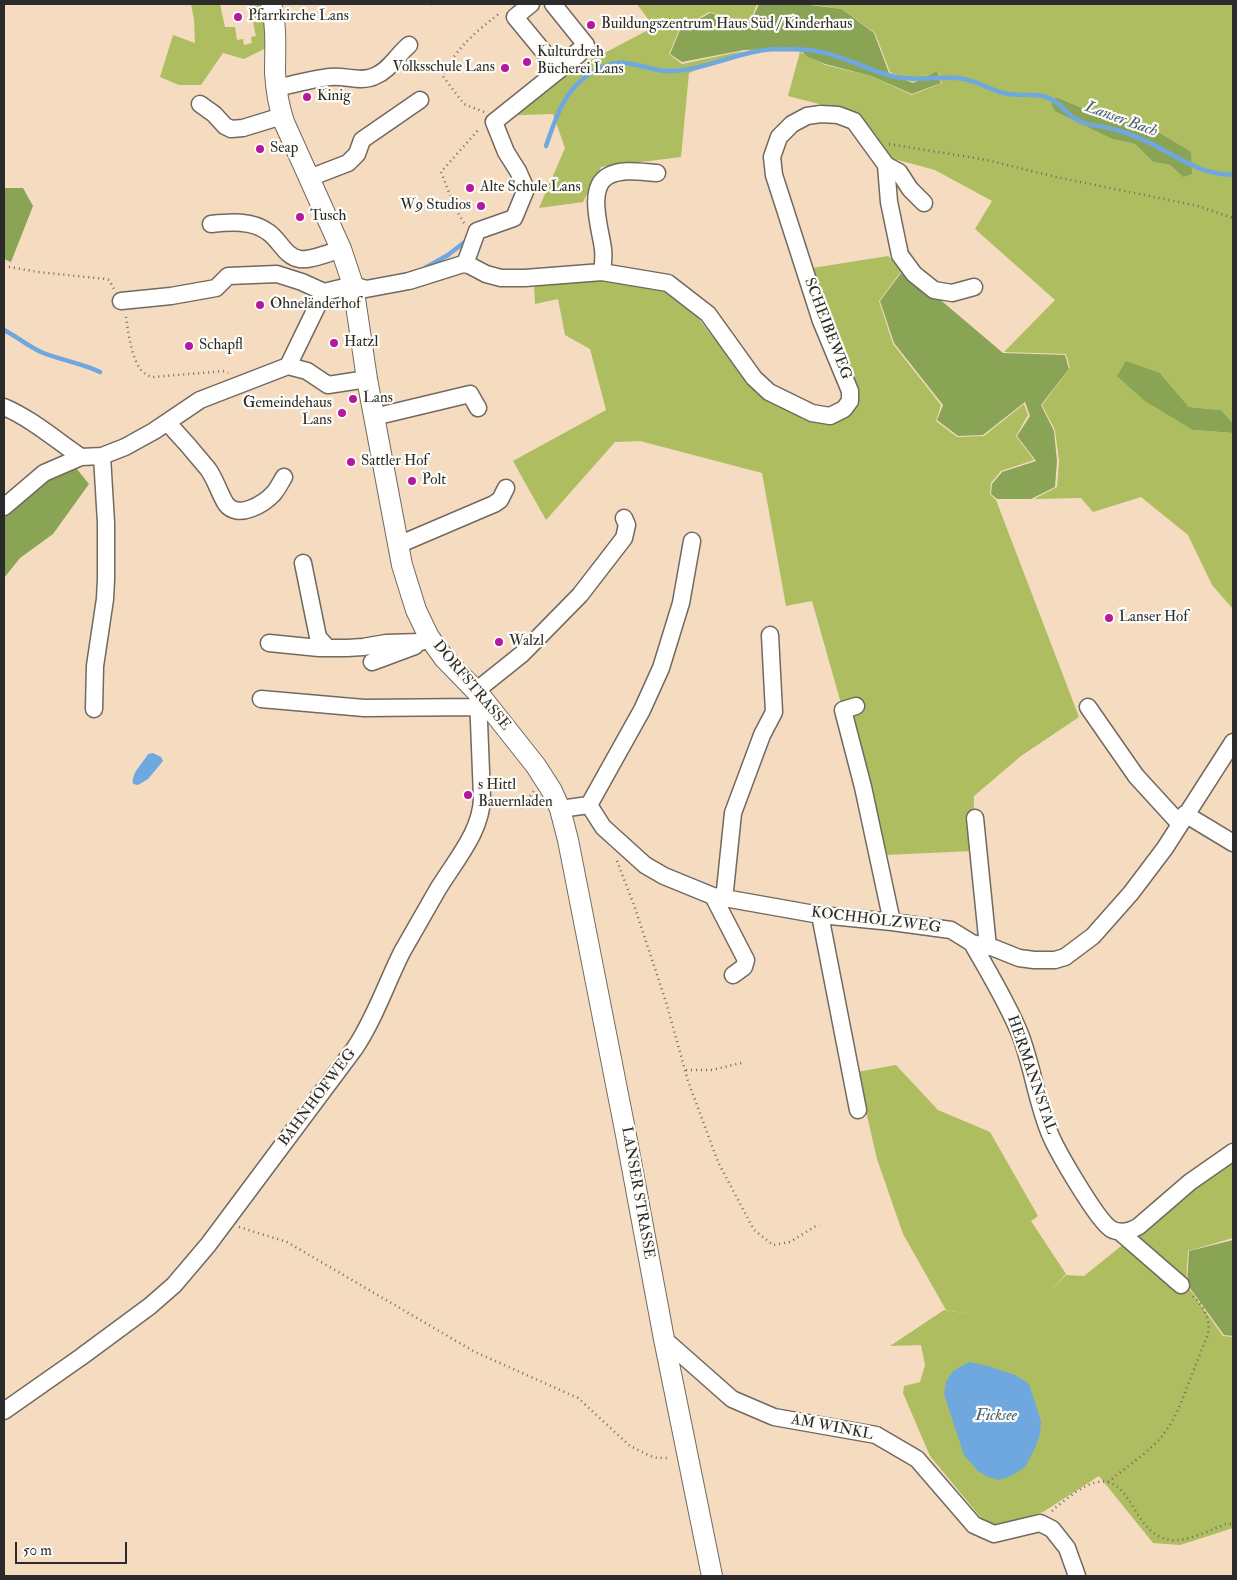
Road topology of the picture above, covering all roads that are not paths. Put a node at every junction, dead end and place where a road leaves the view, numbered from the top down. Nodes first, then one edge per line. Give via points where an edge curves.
1 (271, 4) edge
2 (532, 4) edge
3 (553, 4) edge
4 (409, 45) dead end
5 (579, 54) dead end
6 (277, 88) junction
7 (420, 100) dead end
8 (200, 104) dead end
9 (282, 116) junction
10 (886, 164) junction
11 (657, 173) dead end
12 (309, 178) junction
13 (924, 203) dead end
14 (211, 224) dead end
15 (341, 249) junction
16 (465, 264) junction
17 (602, 272) junction
18 (353, 285) junction
19 (974, 287) dead end
20 (324, 292) junction
21 (121, 301) road end
22 (288, 366) junction
23 (367, 379) junction
24 (4, 407) edge
25 (478, 408) dead end
26 (374, 417) junction
27 (168, 422) junction
28 (102, 456) junction
29 (81, 457) junction
30 (284, 476) dead end
31 (506, 488) dead end
32 (4, 507) edge
33 (624, 518) dead end
34 (692, 541) dead end
35 (398, 545) junction
36 (303, 563) dead end
37 (770, 635) dead end
38 (425, 639) junction
39 (270, 643) dead end
40 (327, 647) junction
41 (372, 662) dead end
42 (261, 699) dead end
43 (478, 705) junction
44 (856, 706) dead end
45 (1088, 707) dead end
46 (94, 709) dead end
47 (398, 716) dead end
48 (1233, 742) edge
49 (589, 805) junction
50 (560, 809) junction
51 (975, 818) dead end
52 (1182, 818) junction
53 (1233, 844) edge
54 (718, 898) junction
55 (820, 915) junction
56 (892, 922) junction
57 (972, 943) junction
58 (988, 947) junction
59 (734, 975) dead end
60 (858, 1110) dead end
61 (1233, 1152) edge
62 (1120, 1232) junction
63 (1182, 1285) road end
64 (664, 1339) junction
65 (4, 1411) edge
66 (712, 1576) edge
67 (1077, 1576) edge

1 - 6 main road, DORFSTRASSE via 276,29
2 - 3 street via 515,17 557,68 586,45
4 - 6 street via 374,77 331,77
5 - 16 street via 496,121 506,152 526,189 514,218 477,231
6 - 9 main road, DORFSTRASSE
7 - 12 street via 362,140 357,154 348,163
8 - 9 street via 231,129
9 - 12 main road, DORFSTRASSE
10 - 13 street, SCHEIBEWEG via 899,172
10 - 17 street, SCHEIBEWEG via 854,121 838,115 807,116 792,124 779,137 772,157 788,222 821,321 850,391 850,401 840,413 830,416 812,413 769,392 754,378 708,314 668,283
10 - 19 street via 889,202 900,255 914,274 934,290 952,293
11 - 17 street via 622,172 603,180 596,201 603,251
12 - 15 main road, DORFSTRASSE
14 - 15 street via 240,222 263,229 298,259
15 - 18 main road, DORFSTRASSE
16 - 17 street, SCHEIBEWEG via 500,278
16 - 18 street via 366,289
18 - 20 street
18 - 23 main road, DORFSTRASSE
20 - 21 street via 276,274 247,275 228,276 216,288
20 - 22 street
22 - 23 street via 307,371 328,385
22 - 27 street via 200,400
23 - 26 main road, DORFSTRASSE
24 - 29 street
25 - 26 street via 470,394
26 - 35 main road, DORFSTRASSE
27 - 28 street via 135,442
27 - 30 street via 208,470 232,509 245,511 262,502 273,494
28 - 29 street
28 - 46 street via 106,579 95,666
29 - 32 street via 40,475
31 - 35 street via 494,504
33 - 43 street via 627,525 624,538 586,588 522,654 482,686
34 - 49 street via 681,603 661,668 642,710
35 - 38 main road, DORFSTRASSE
36 - 40 street via 318,638
37 - 54 street via 774,712 733,813
38 - 40 street via 363,647
38 - 41 street via 414,647
38 - 43 main road, DORFSTRASSE via 444,658
39 - 40 street
42 - 43 street via 364,708
43 - 47 street
43 - 50 main road, DORFSTRASSE via 536,766
43 - 65 street, BAHNHOFWEG via 482,804 478,820 421,917 360,1042 190,1268 163,1295
44 - 56 street via 843,710
45 - 52 street via 1136,776
48 - 52 street, KOCHHOLZWEG
49 - 50 street
49 - 54 street, KOCHHOLZWEG via 603,827 645,865
50 - 64 main road, LANSER STRASSE
51 - 58 street
52 - 53 street
52 - 58 street, KOCHHOLZWEG via 1131,893 1093,936 1066,956 1055,960 1034,960
54 - 55 street, KOCHHOLZWEG
54 - 59 street via 746,960 744,967
55 - 56 street, KOCHHOLZWEG
55 - 60 street
56 - 57 street, KOCHHOLZWEG via 951,930
57 - 58 street, KOCHHOLZWEG
57 - 62 street, HERMANNSTAL via 1021,1036 1049,1132 1103,1222
61 - 62 street via 1190,1182 1140,1226
62 - 63 street, HERMANNSTAL
64 - 66 main road, LANSER STRASSE
64 - 67 street, AM WINKL via 732,1400 774,1417 876,1436 917,1459 974,1525 994,1534 1040,1523 1052,1529 1067,1548

